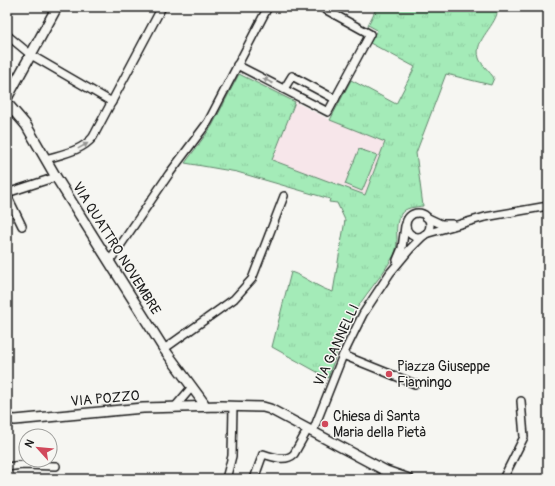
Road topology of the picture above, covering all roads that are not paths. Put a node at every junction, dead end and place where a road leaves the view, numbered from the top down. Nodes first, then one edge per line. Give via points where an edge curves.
1 (57, 7) edge
2 (162, 7) edge
3 (268, 7) edge
4 (321, 7) edge
5 (7, 35) edge
6 (31, 55) junction
7 (237, 65) junction
8 (284, 90) junction
9 (7, 98) edge
10 (335, 99) junction
11 (112, 102) junction
12 (7, 103) edge
13 (46, 159) junction
14 (56, 177) junction
15 (7, 191) edge
16 (7, 195) edge
17 (284, 196) dead end
18 (548, 206) edge
19 (425, 216) junction
20 (406, 222) junction
21 (462, 223) junction
22 (22, 226) dead end
23 (424, 235) junction
24 (109, 262) junction
25 (390, 273) junction
26 (164, 349) junction
27 (344, 355) junction
28 (415, 384) dead end
29 (192, 387) junction
30 (521, 401) dead end
31 (205, 406) junction
32 (233, 406) junction
33 (174, 408) junction
34 (7, 419) edge
35 (310, 430) junction
36 (18, 466) edge
37 (7, 467) edge
38 (385, 475) edge
39 (226, 479) edge
40 (254, 479) edge
41 (409, 479) edge
42 (503, 479) edge

1 - 6 street
2 - 11 street
3 - 7 street
4 - 10 street via 370,34
5 - 6 street
6 - 9 street
6 - 11 street
8 -> 7 street
7 - 24 street via 208,122
8 - 10 street via 328,112
8 - 10 street via 292,76
13 -> 11 street via 70,152 89,142
12 - 13 street, VIA QUATTRO NOVEMBRE via 26,125
13 - 14 street, VIA QUATTRO NOVEMBRE
14 - 15 street
14 - 24 street, VIA QUATTRO NOVEMBRE
16 - 22 street
17 - 26 street via 248,285 234,299
18 - 21 street, VIA GANNELLI
19 - 20 street via 416,214
19 - 21 street, VIA GANNELLI via 441,224
19 - 23 street via 429,227
20 - 23 street via 410,234 419,237
20 - 25 street, VIA GANNELLI via 400,254
21 - 23 street, VIA GANNELLI
23 - 25 street, VIA GANNELLI
24 - 26 street, VIA QUATTRO NOVEMBRE
25 - 27 street, VIA GANNELLI via 363,314
26 - 29 street, VIA QUATTRO NOVEMBRE
27 - 28 street
27 - 35 street, VIA GANNELLI
29 - 31 street, VIA QUATTRO NOVEMBRE
29 - 33 street
30 - 42 street via 524,437
31 - 32 street, VIA POZZO
31 - 33 street, VIA POZZO
32 - 35 street, VIA POZZO via 270,409
32 - 39 street via 232,456
33 - 34 street, VIA POZZO via 143,408
35 - 38 street, VIA POZZO
35 - 40 street, VIA GANNELLI via 291,457 275,458 263,454
36 - 37 street
38 - 41 street, VIA POZZO

